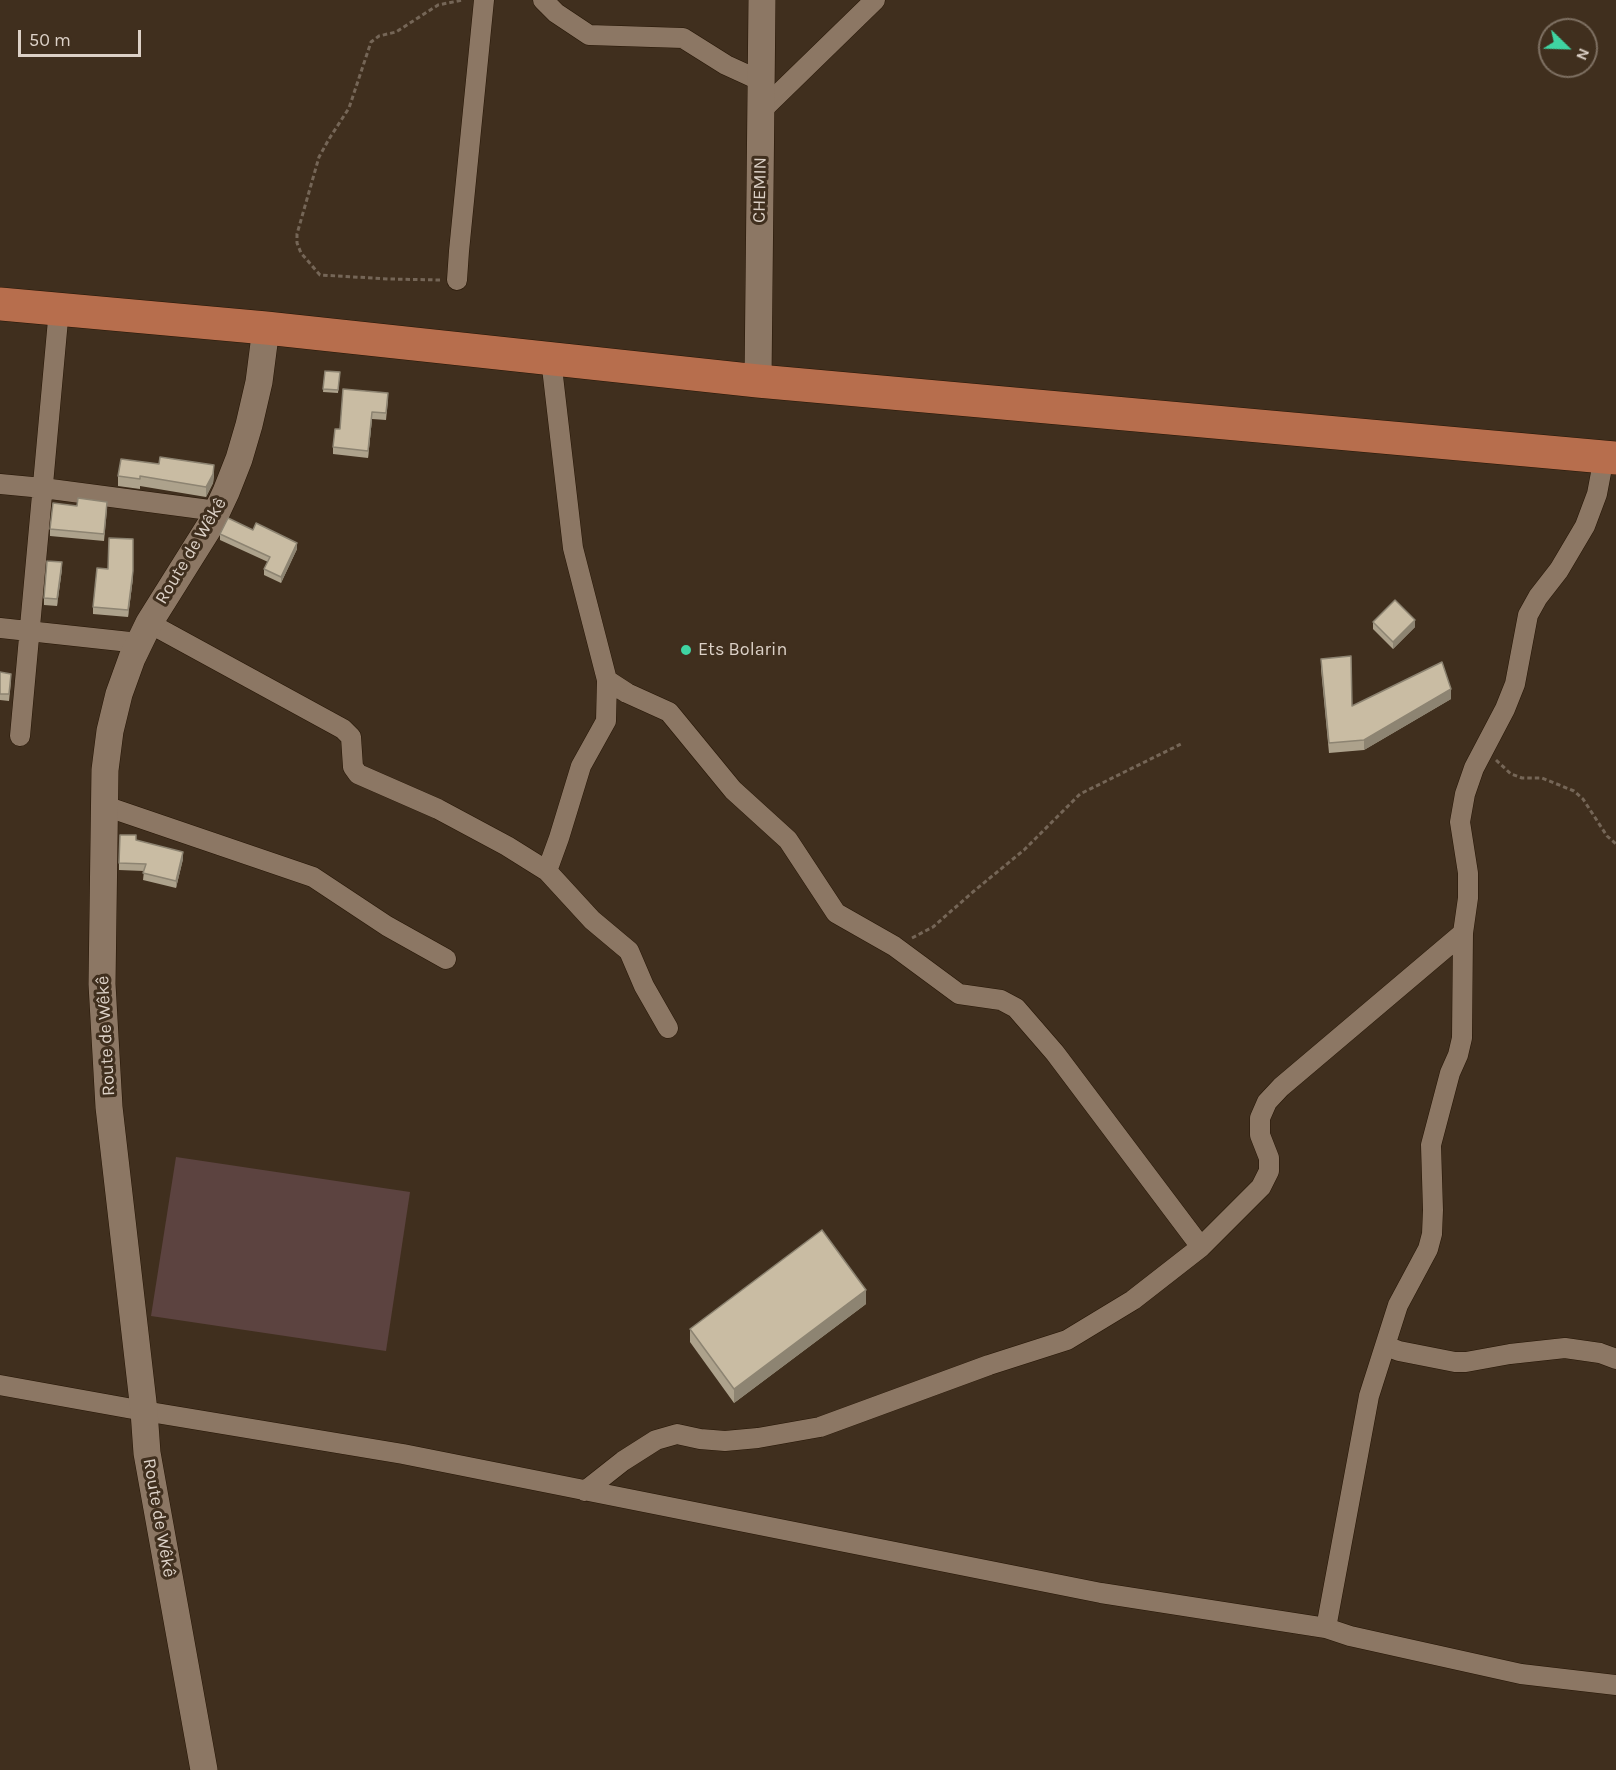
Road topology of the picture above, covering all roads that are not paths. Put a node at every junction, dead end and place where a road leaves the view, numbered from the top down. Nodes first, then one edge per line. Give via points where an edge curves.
1 (484, 0) edge
2 (543, 0) edge
3 (762, 0) edge
4 (874, 0) edge
5 (761, 81) junction
6 (760, 112) junction
7 (457, 280) road end
8 (0, 304) edge
9 (59, 309) junction
10 (266, 328) junction
11 (550, 359) junction
12 (758, 381) junction
13 (1610, 458) edge
14 (0, 484) edge
15 (43, 488) junction
16 (217, 510) junction
17 (0, 628) edge
18 (29, 631) junction
19 (144, 633) junction
20 (607, 680) junction
21 (20, 736) dead end
22 (105, 806) junction
23 (547, 871) junction
24 (1462, 933) junction
25 (446, 959) dead end
26 (668, 1028) dead end
27 (1201, 1247) junction
28 (1386, 1346) junction
29 (1616, 1359) edge
30 (0, 1385) edge
31 (144, 1412) junction
32 (585, 1491) junction
33 (1326, 1628) junction
34 (1616, 1685) edge
35 (204, 1770) edge

1 - 7 street
2 - 5 street via 589,35 683,38
3 - 5 street, CHEMIN
4 - 6 street
5 - 6 street, CHEMIN
6 - 12 street, CHEMIN
8 - 9 highway
9 - 10 highway
9 - 15 street
10 - 11 highway
10 - 16 street, Route de Wêkê via 249,425
11 - 12 highway
11 - 20 street via 573,548
12 - 13 highway
13 - 24 street via 1585,526 1527,615 1515,684 1473,768 1460,822 1468,873
14 - 15 street
15 - 16 street
15 - 18 street
16 - 19 street, Route de Wêkê
17 - 18 street
18 - 19 street
18 - 21 street
19 - 22 street, Route de Wêkê via 119,694 110,731
19 - 23 street via 343,729 351,737 353,767 358,774 438,809
20 - 23 street via 606,722 581,766
20 - 27 street via 669,712 733,790 788,840 836,913 894,946 960,994 1001,1000 1016,1008 1055,1053
22 - 25 street via 313,877
22 - 31 street, Route de Wêkê via 102,984 109,1107
23 - 26 street via 592,920 629,951
24 - 27 street via 1267,1102 1260,1118 1260,1135 1269,1158 1269,1171 1248,1202
24 - 28 street via 1462,1038 1431,1145 1432,1234 1398,1305
27 - 32 street via 1134,1300 1067,1340 820,1427 725,1441 676,1434 656,1440
28 - 29 street via 1455,1362 1565,1348
28 - 33 street via 1369,1396
30 - 31 street
31 - 32 street via 403,1454
31 - 35 street, Route de Wêkê via 147,1452
32 - 33 street via 1101,1593
33 - 34 street via 1521,1674

